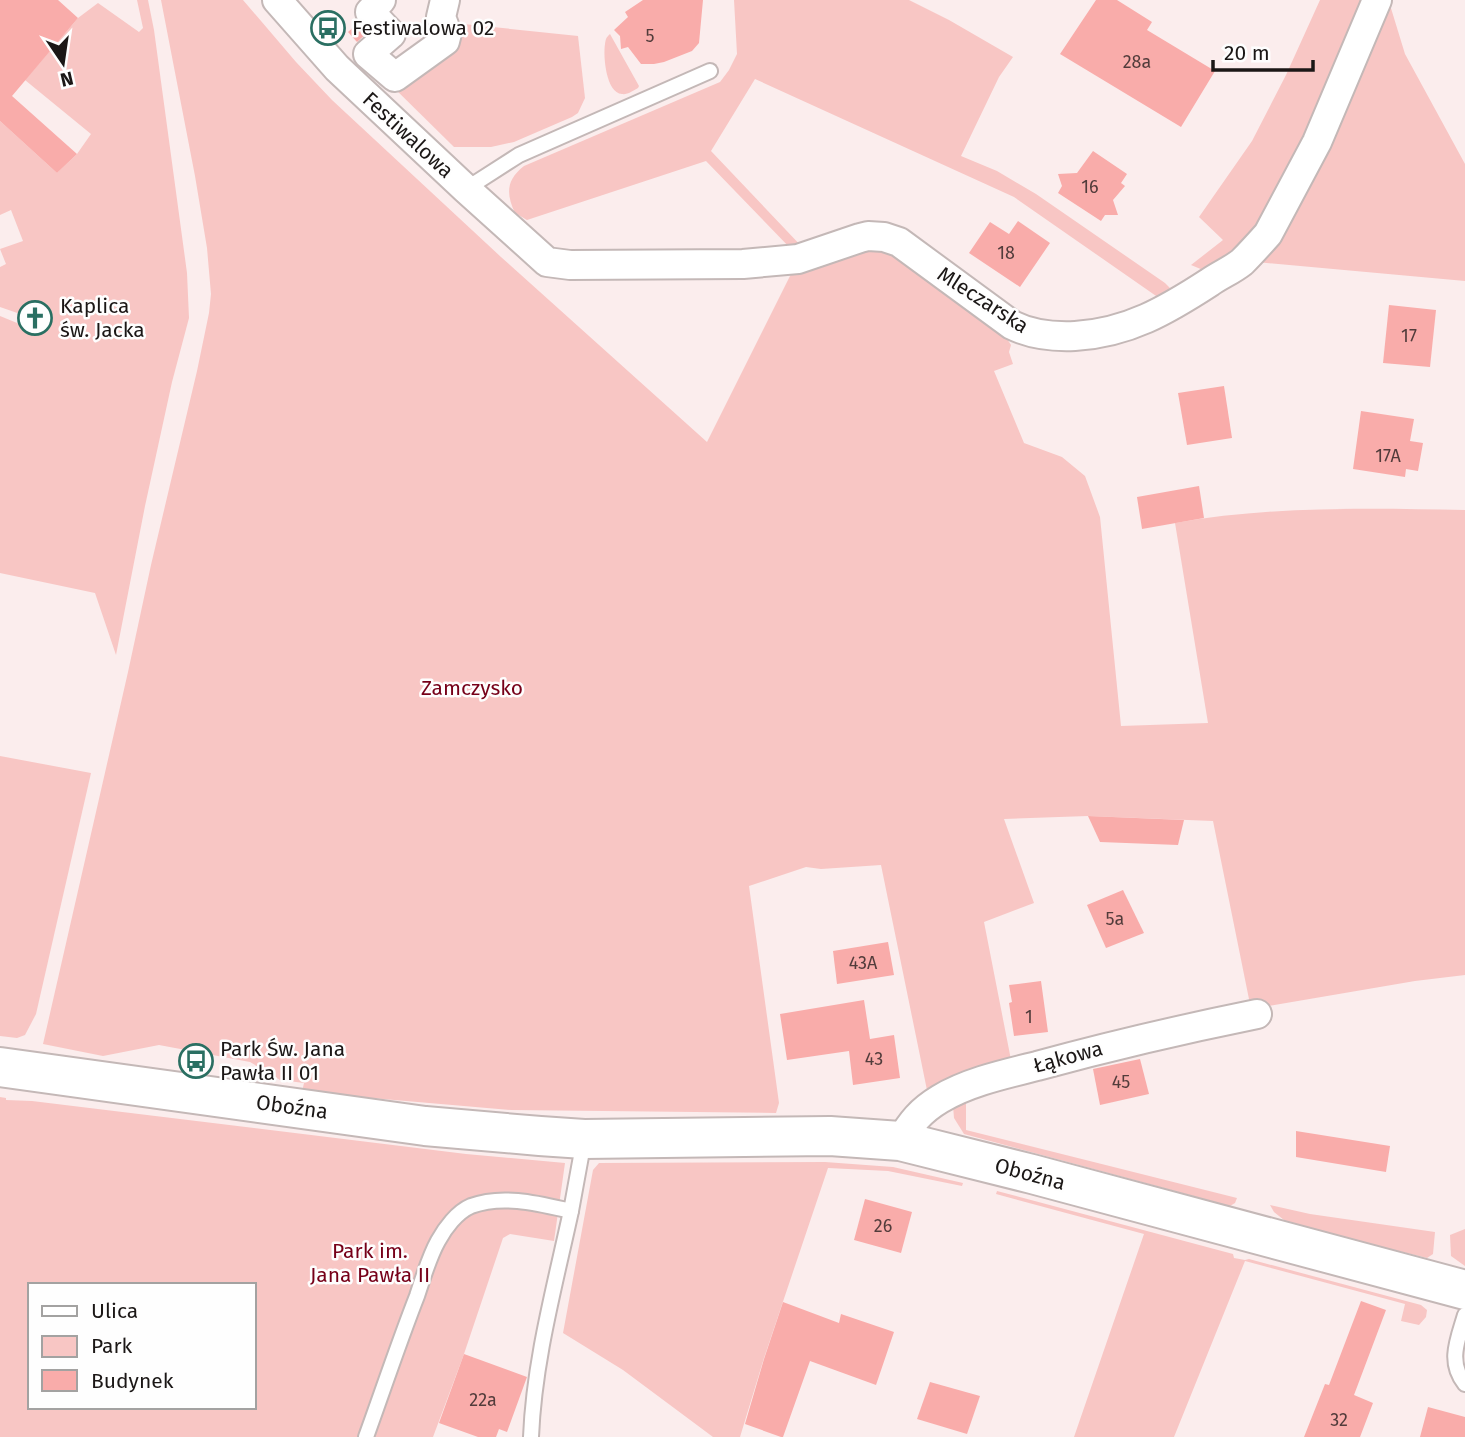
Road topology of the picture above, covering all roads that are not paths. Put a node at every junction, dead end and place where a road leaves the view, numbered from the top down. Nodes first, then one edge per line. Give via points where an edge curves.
1 (277, 0) edge
2 (381, 0) edge
3 (445, 0) edge
4 (1377, 0) edge
5 (710, 71) dead end
6 (466, 189) junction
7 (547, 262) joint
8 (1257, 1014) dead end
9 (0, 1067) edge
10 (584, 1139) junction
11 (900, 1141) junction
12 (571, 1211) junction
13 (1465, 1290) edge
14 (1465, 1315) edge
15 (1465, 1384) edge
16 (366, 1437) edge
17 (531, 1437) edge

1 - 6 street, Festiwalowa via 337,68
2 - 3 street via 370,12 391,34 368,54 395,77 445,41 441,17
4 - 7 street, Mleczarska via 1317,142 1268,234 1240,263 1178,303 1120,329 1063,337 1031,333 1012,325 899,242 884,237 860,238 798,259 743,264
5 - 6 lane via 519,155
6 - 7 street, Festiwalowa
8 - 11 street, Łąkowa via 1108,1046 964,1087 914,1119
9 - 10 street, Oboźna via 425,1126
10 - 11 street, Oboźna via 830,1136
10 - 12 lane
11 - 13 street, Oboźna
12 - 16 lane via 522,1201 488,1202 470,1206 449,1225 437,1242
12 - 17 lane via 532,1406
14 - 15 lane via 1454,1353

